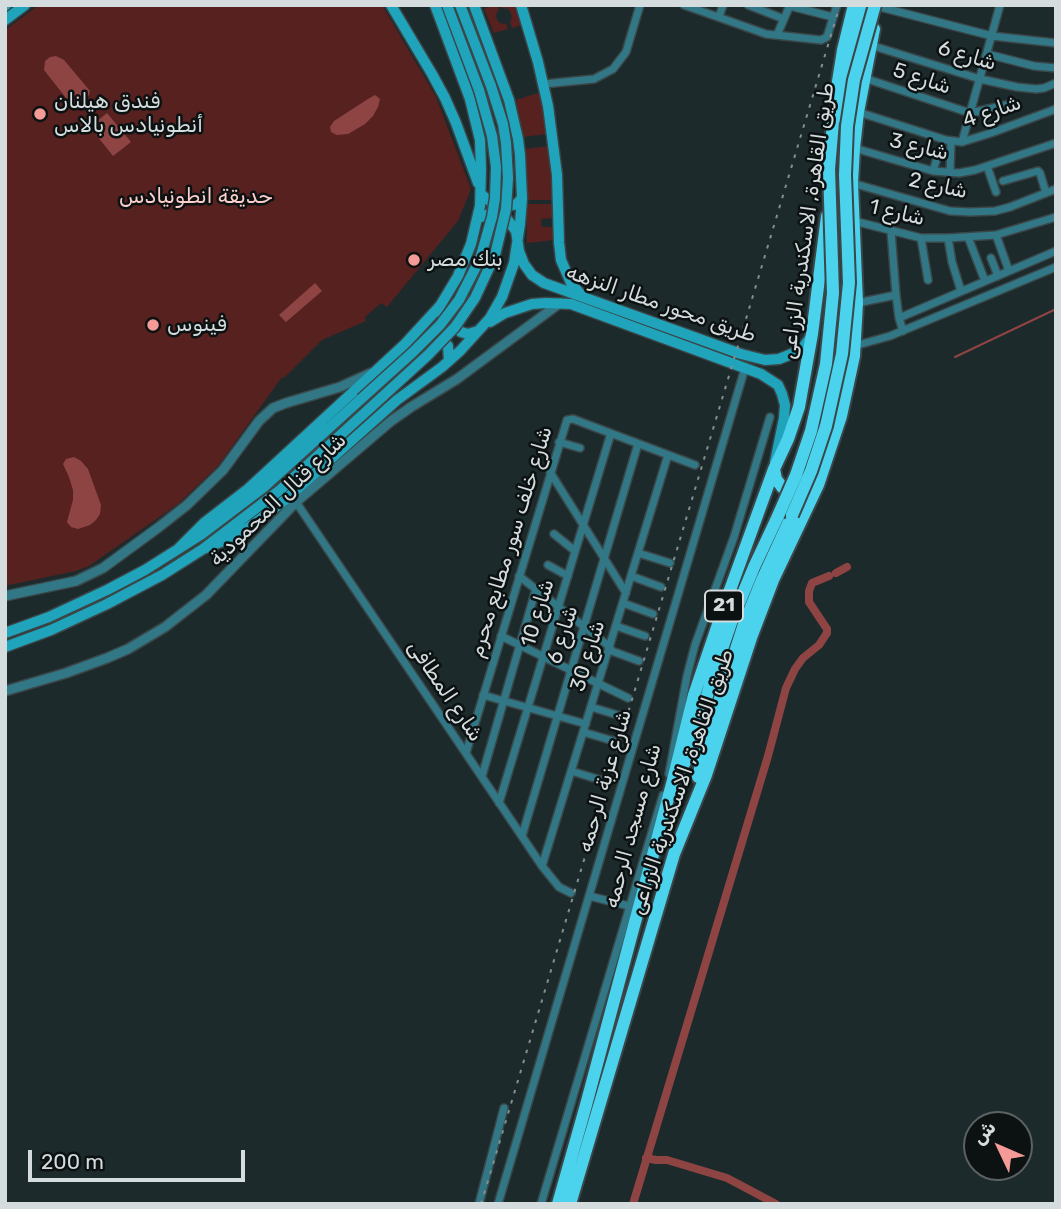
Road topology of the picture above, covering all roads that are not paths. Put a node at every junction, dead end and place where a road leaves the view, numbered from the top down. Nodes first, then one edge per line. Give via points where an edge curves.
1 (25, 5) edge
2 (391, 5) edge
3 (435, 5) edge
4 (447, 5) edge
5 (460, 5) edge
6 (474, 5) edge
7 (521, 5) edge
8 (640, 5) edge
9 (684, 5) edge
10 (723, 5) edge
11 (748, 5) edge
12 (790, 5) edge
13 (837, 5) edge
14 (854, 5) edge
15 (864, 5) edge
16 (1000, 5) edge
17 (878, 6) edge
18 (719, 17) junction
19 (833, 17) junction
20 (6, 18) edge
21 (784, 19) junction
22 (777, 35) junction
23 (992, 36) junction
24 (1056, 43) edge
25 (870, 45) junction
26 (987, 54) junction
27 (1056, 68) edge
28 (864, 78) junction
29 (980, 79) junction
30 (1056, 83) edge
31 (544, 84) junction
32 (1011, 104) dead end
33 (1056, 108) edge
34 (858, 112) junction
35 (970, 113) junction
36 (951, 141) junction
37 (962, 142) junction
38 (1056, 143) edge
39 (854, 149) junction
40 (937, 158) dead end
41 (987, 166) junction
42 (933, 171) junction
43 (950, 173) junction
44 (1003, 181) dead end
45 (852, 183) junction
46 (1056, 189) edge
47 (996, 192) dead end
48 (1046, 193) junction
49 (481, 194) junction
50 (522, 198) junction
51 (1056, 217) edge
52 (478, 218) junction
53 (854, 221) junction
54 (891, 231) junction
55 (996, 235) junction
56 (518, 236) junction
57 (968, 237) junction
58 (921, 238) junction
59 (948, 238) junction
60 (1056, 251) edge
61 (991, 258) dead end
62 (1056, 267) edge
63 (1009, 271) junction
64 (998, 276) junction
65 (928, 280) dead end
66 (985, 281) junction
67 (820, 284) junction
68 (857, 287) junction
69 (961, 291) junction
70 (896, 295) junction
71 (582, 296) junction
72 (560, 303) junction
73 (857, 303) junction
74 (440, 306) junction
75 (899, 318) junction
76 (420, 329) junction
77 (481, 329) junction
78 (903, 331) junction
79 (812, 334) junction
80 (854, 346) junction
81 (449, 361) junction
82 (745, 368) junction
83 (379, 369) junction
84 (770, 418) dead end
85 (611, 433) junction
86 (559, 442) junction
87 (638, 444) junction
88 (580, 448) dead end
89 (668, 455) junction
90 (695, 465) dead end
91 (774, 469) junction
92 (550, 472) junction
93 (818, 485) junction
94 (296, 502) junction
95 (583, 524) junction
96 (554, 534) dead end
97 (179, 548) junction
98 (203, 549) junction
99 (575, 551) junction
100 (638, 553) junction
101 (604, 558) junction
102 (670, 563) dead end
103 (548, 565) dead end
104 (519, 576) junction
105 (568, 576) junction
106 (631, 576) junction
107 (661, 587) dead end
108 (536, 589) junction
109 (626, 593) junction
110 (5, 596) edge
111 (623, 603) junction
112 (558, 606) junction
113 (653, 614) dead end
114 (584, 626) junction
115 (616, 626) junction
116 (5, 633) edge
117 (501, 636) junction
118 (645, 636) dead end
119 (520, 645) junction
120 (5, 647) edge
121 (609, 648) junction
122 (543, 657) junction
123 (639, 662) dead end
124 (571, 671) junction
125 (598, 684) junction
126 (5, 691) edge
127 (483, 695) junction
128 (628, 698) dead end
129 (504, 701) junction
130 (591, 707) junction
131 (528, 708) junction
132 (557, 716) junction
133 (624, 718) dead end
134 (585, 728) junction
135 (617, 743) dead end
136 (466, 753) junction
137 (571, 771) junction
138 (482, 776) junction
139 (604, 780) dead end
140 (673, 780) junction
141 (499, 803) junction
142 (688, 818) junction
143 (522, 836) junction
144 (542, 866) junction
145 (571, 893) dead end
146 (589, 896) junction
147 (629, 906) junction
148 (504, 1108) dead end
149 (479, 1204) edge
150 (498, 1204) edge
151 (541, 1204) edge
152 (558, 1204) edge
153 (570, 1204) edge

1 - 20 main road
2 - 49 main road via 445,98
3 - 49 main road via 476,120 482,155
4 - 97 main road, bridge via 492,136 495,198 480,259 459,300 413,352 264,487
5 - 98 main road, bridge via 491,86 506,143 506,209 495,255 478,291 455,327 429,355 271,498
6 - 50 main road via 514,120
7 - 31 main road
8 - 31 street via 626,52 612,69 594,79
9 - 18 street
10 - 18 street
11 - 21 street
12 - 19 street
12 - 21 street
13 - 19 street
14 - 140 highway, bridge via 833,122 829,169 832,293 826,364 811,432 732,621 691,750
15 - 67 highway, طريق القاهرة, الاسكندرية الزراعى / 21 via 844,90
16 - 23 street
17 - 23 street
17 - 25 highway, طريق القاهرة, الاسكندرية الزراعى / 21
17 - 142 highway, bridge via 854,80 847,126 849,283 842,354 826,426 744,624 708,736
18 - 22 street
19 - 22 street via 827,37 821,40
21 - 22 street
23 - 24 street
23 - 26 street
25 - 28 highway, طريق القاهرة, الاسكندرية الزراعى / 21
25 - 29 street, شارع 6
26 - 27 street
26 - 29 street
28 - 34 highway, طريق القاهرة, الاسكندرية الزراعى / 21
28 - 35 street, شارع 5
29 - 30 street, شارع 6 via 1026,88
29 - 35 street
31 - 71 main road via 552,129 559,252 567,276
32 - 35 street, شارع 5
33 - 37 street, شارع 4
34 - 36 street, شارع 4
34 - 39 highway, طريق القاهرة, الاسكندرية الزراعى / 21
35 - 37 street
36 - 37 street, شارع 4
36 - 43 street
38 - 41 street, شارع 3
39 - 42 street, شارع 3
39 - 45 highway, طريق القاهرة, الاسكندرية الزراعى / 21
40 - 42 street
41 - 43 street, شارع 3
41 - 47 street
42 - 43 street, شارع 3
44 - 48 street via 1038,171
45 - 48 street, شارع 2 via 950,211 995,211
45 - 53 highway, طريق القاهرة, الاسكندرية الزراعى / 21
46 - 48 street, شارع 2
49 - 50 main road via 492,203 508,206
49 - 52 main road
50 - 56 main road
51 - 55 street, شارع 1
52 - 56 main road via 503,215
52 - 74 main road via 465,260
53 - 54 street, شارع 1
53 - 68 highway, طريق القاهرة, الاسكندرية الزراعى / 21
54 - 58 street, شارع 1
54 - 70 street
55 - 57 street, شارع 1
55 - 63 street
56 - 71 main road, طريق محور مطار النزهه via 521,258 532,275
56 - 77 main road via 507,286
57 - 59 street, شارع 1
57 - 66 street
58 - 59 street, شارع 1
58 - 65 street
59 - 69 street
60 - 63 street
61 - 64 street
62 - 78 street
63 - 64 street
64 - 66 street
66 - 69 street
67 - 68 highway via 839,276
67 - 79 highway, طريق القاهرة, الاسكندرية الزراعى / 21
68 - 73 highway, طريق القاهرة, الاسكندرية الزراعى / 21
69 - 75 street
70 - 73 street
70 - 75 street
71 - 79 main road, طريق محور مطار النزهه via 765,360 793,354
72 - 77 main road, طريق محور مطار النزهه via 518,308
72 - 82 main road, طريق محور مطار النزهه via 582,307
72 - 94 street, شارع قنال المحمودية via 401,414
73 - 80 highway, طريق القاهرة, الاسكندرية الزراعى / 21
74 - 76 main road
74 - 77 main road via 443,316 461,332 472,334
75 - 78 street
76 - 81 main road via 435,329 448,346
76 - 83 main road
77 - 81 main road
78 - 80 street
79 - 91 highway, طريق القاهرة, الاسكندرية الزراعى / 21 via 799,407
80 - 93 highway, طريق القاهرة, الاسكندرية الزراعى / 21 via 841,416
81 - 98 main road via 397,400 265,516
82 - 91 main road, طريق محور مطار النزهه via 772,380 784,398
82 - 146 street, شارع عزبة الرحمه
83 - 97 main road
83 - 110 street via 273,408 207,486 103,568 76,581
84 - 147 street, شارع مسجد الرحمه via 695,645 668,778
85 - 86 street, شارع خلف سور مطابع محرم via 571,418 565,422
85 - 87 street
85 - 95 street, شارع 10
86 - 88 street
86 - 92 street, شارع خلف سور مطابع محرم
87 - 89 street
87 - 101 street, شارع 6
89 - 90 street
89 - 100 street, شارع 30
91 - 93 highway via 778,484 790,493 805,493
91 - 140 highway, طريق القاهرة, الاسكندرية الزراعى / 21 via 694,695
92 - 95 street
92 - 104 street, شارع خلف سور مطابع محرم
93 - 142 highway, طريق القاهرة, الاسكندرية الزراعى / 21 via 773,580
94 - 126 street, شارع قنال المحمودية via 216,586 165,627 107,658
94 - 136 street, شارع المطافى
95 - 99 street, شارع 10
95 - 101 street
96 - 99 street
97 - 116 main road via 88,599
98 - 120 main road via 107,604
99 - 105 street, شارع 10
100 - 102 street
100 - 106 street, شارع 30
101 - 109 street
101 - 114 street, شارع 6
103 - 105 street
104 - 108 street
104 - 117 street, شارع خلف سور مطابع محرم
105 - 112 street, شارع 10
106 - 107 street
106 - 109 street, شارع 30
108 - 112 street
108 - 119 street
109 - 111 street, شارع 30
111 - 113 street
111 - 115 street, شارع 30
112 - 114 street
112 - 122 street, شارع 10
114 - 121 street
114 - 124 street, شارع 6
115 - 118 street
115 - 121 street, شارع 30
117 - 119 street
117 - 127 street, شارع خلف سور مطابع محرم
119 - 122 street
119 - 129 street
121 - 123 street
121 - 125 street, شارع 30
122 - 124 street
122 - 131 street, شارع 10
124 - 125 street
124 - 132 street, شارع 6
125 - 128 street
125 - 130 street, شارع 30
127 - 129 street
127 - 136 street, شارع خلف سور مطابع محرم
129 - 131 street
129 - 138 street
130 - 133 street
130 - 134 street, شارع 30
131 - 132 street
131 - 141 street, شارع 10
132 - 134 street
132 - 143 street, شارع 6
134 - 135 street
134 - 137 street, شارع 30
136 - 138 street, شارع المطافى
137 - 139 street
137 - 144 street, شارع 30
138 - 141 street, شارع المطافى
140 - 152 highway, طريق القاهرة, الاسكندرية الزراعى / 21
141 - 143 street, شارع المطافى
142 - 153 highway, طريق القاهرة, الاسكندرية الزراعى / 21
143 - 144 street, شارع المطافى
144 - 145 street, شارع المطافى via 559,887
146 - 147 street
146 - 150 street, شارع عزبة الرحمه
147 - 151 street, شارع مسجد الرحمه
148 - 149 street

